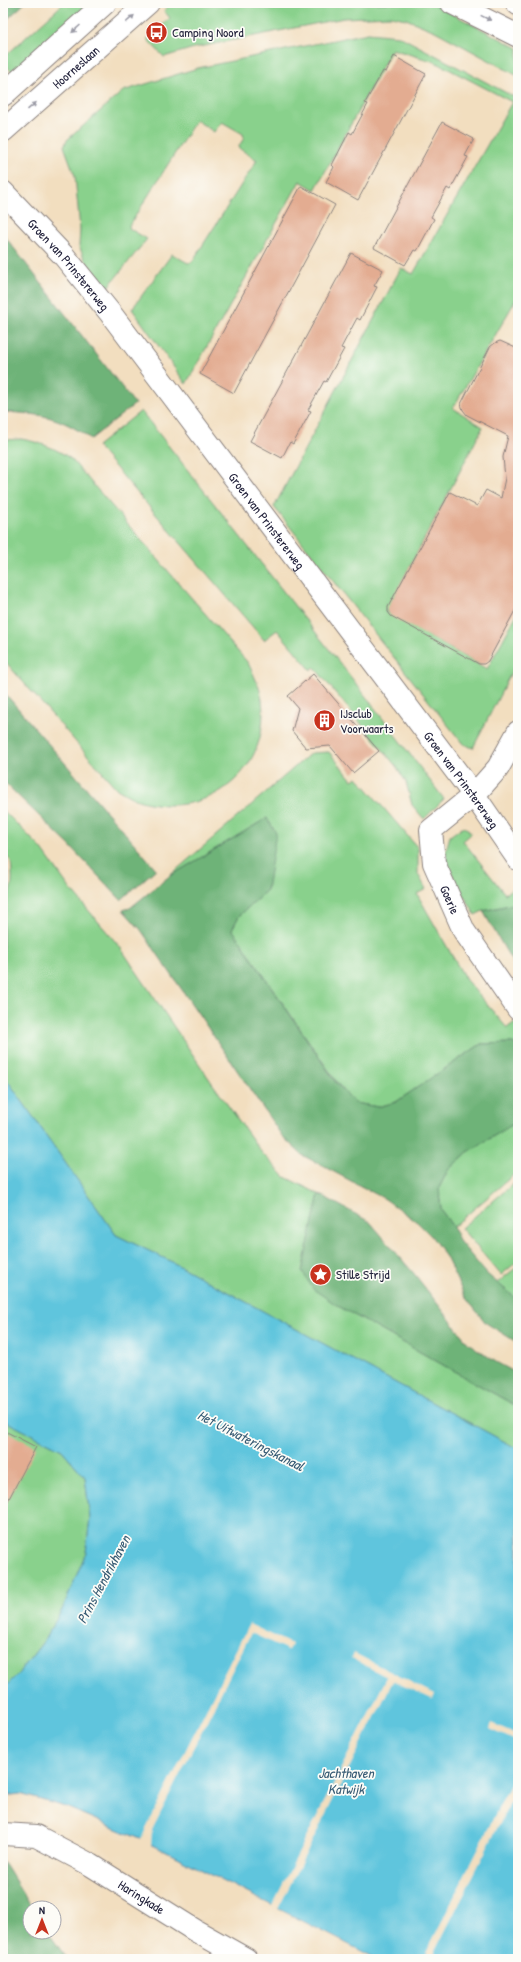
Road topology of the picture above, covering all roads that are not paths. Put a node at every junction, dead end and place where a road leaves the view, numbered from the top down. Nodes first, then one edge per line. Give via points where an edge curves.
1 (105, 3) edge
2 (148, 3) edge
3 (452, 3) edge
4 (518, 36) edge
5 (3, 95) edge
6 (3, 131) edge
7 (3, 192) edge
8 (518, 732) edge
9 (474, 796) junction
10 (518, 859) edge
11 (518, 1009) edge
12 (3, 1834) edge
13 (246, 1959) edge

1 -> 5 street
6 -> 2 street, Hoorneslaan
3 -> 4 street
7 - 9 street, Groen van Prinstererweg via 64,256 111,314
8 - 9 street via 498,768
9 - 10 street, Groen van Prinstererweg
9 - 11 street, Goerie via 431,830 434,863 464,931
12 - 13 street, Haringkade via 36,1836 91,1865 196,1932

